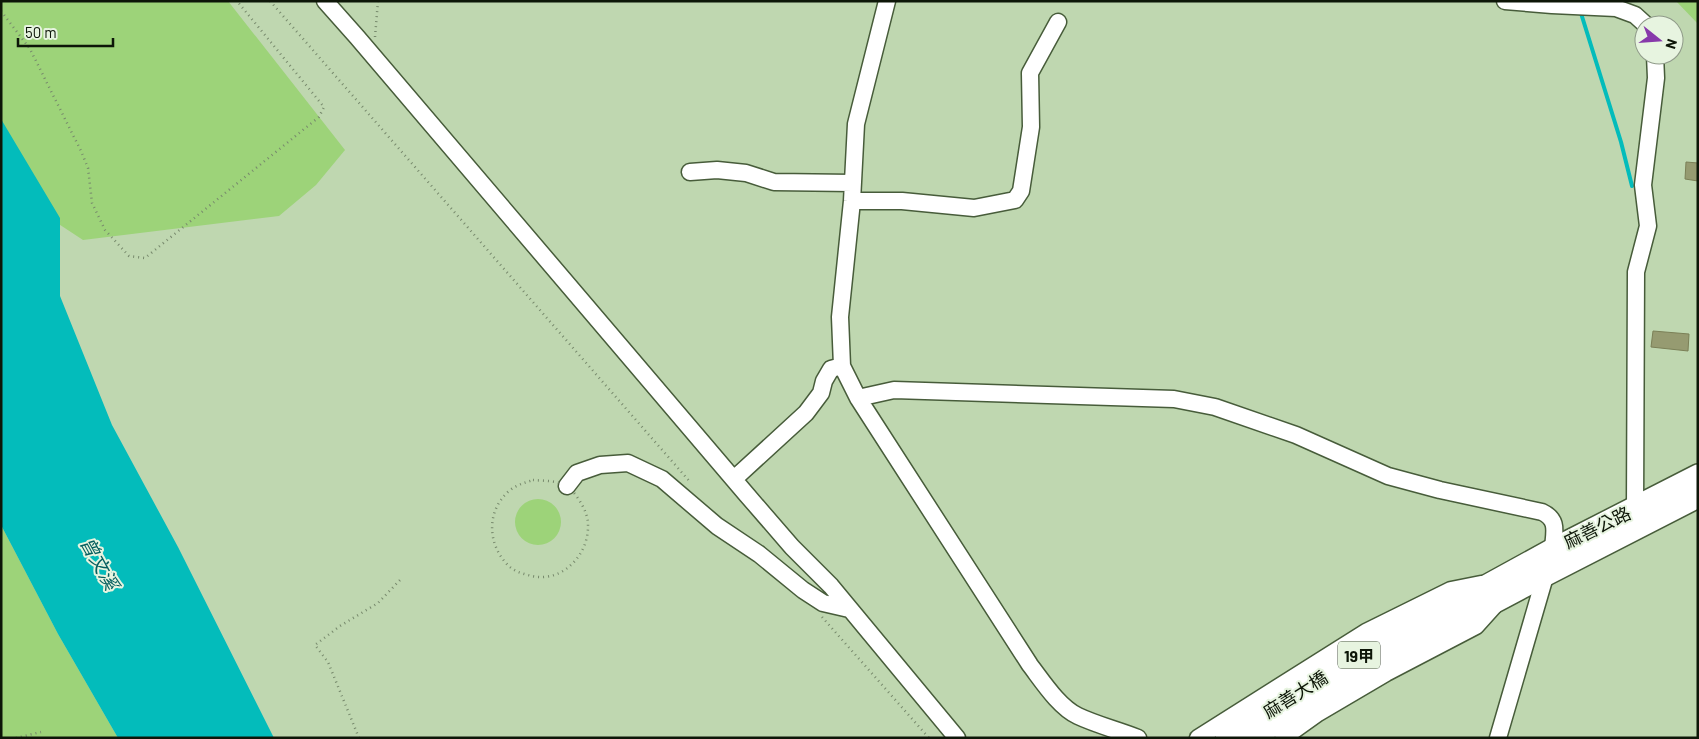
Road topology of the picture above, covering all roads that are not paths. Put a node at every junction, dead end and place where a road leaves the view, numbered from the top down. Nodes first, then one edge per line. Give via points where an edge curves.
1 (325, 1) edge
2 (887, 1) edge
3 (1505, 1) edge
4 (1636, 15) edge
5 (1058, 22) dead end
6 (1655, 65) edge
7 (690, 172) dead end
8 (854, 183) junction
9 (852, 201) junction
10 (842, 366) junction
11 (858, 398) junction
12 (1698, 475) edge
13 (734, 479) junction
14 (567, 486) road end
15 (1698, 497) edge
16 (1635, 508) junction
17 (1553, 549) junction
18 (1546, 574) junction
19 (1499, 590) junction
20 (848, 608) junction
21 (957, 738) edge
22 (1138, 738) edge
23 (1198, 738) edge
24 (1226, 738) edge
25 (1253, 738) edge
26 (1283, 738) edge
27 (1498, 738) edge

1 - 13 street
2 - 8 street via 856,124
3 - 4 street via 1616,8
5 - 9 street via 1030,74 1031,127 1021,191 1015,200 974,208 902,201
6 - 16 street via 1643,185 1648,226 1636,272
7 - 8 street via 746,173 774,182
8 - 9 street
9 - 10 street via 840,317
10 - 11 street
10 - 13 street via 831,369 821,393 806,413
11 - 17 street via 894,390 1174,398 1215,407 1296,436 1388,476 1542,512 1553,521
11 - 22 street via 1044,683 1077,716
12 - 16 main road, 麻善公路 / 19甲
13 - 20 street
14 - 20 street via 578,473 600,465 628,463 662,479 717,526 816,599
15 - 18 main road, 麻善公路 / 19甲
16 - 17 main road, 麻善公路 / 19甲
17 - 18 street
17 - 19 main road, 麻善公路 / 19甲
18 - 19 main road, 麻善公路 / 19甲
18 - 27 street
19 - 23 street via 1451,590 1366,632
19 - 24 main road, 麻善大橋 / 19甲 via 1327,673
19 - 25 main road, 麻善大橋 / 19甲
19 - 26 street via 1476,626 1386,673
20 - 21 street

